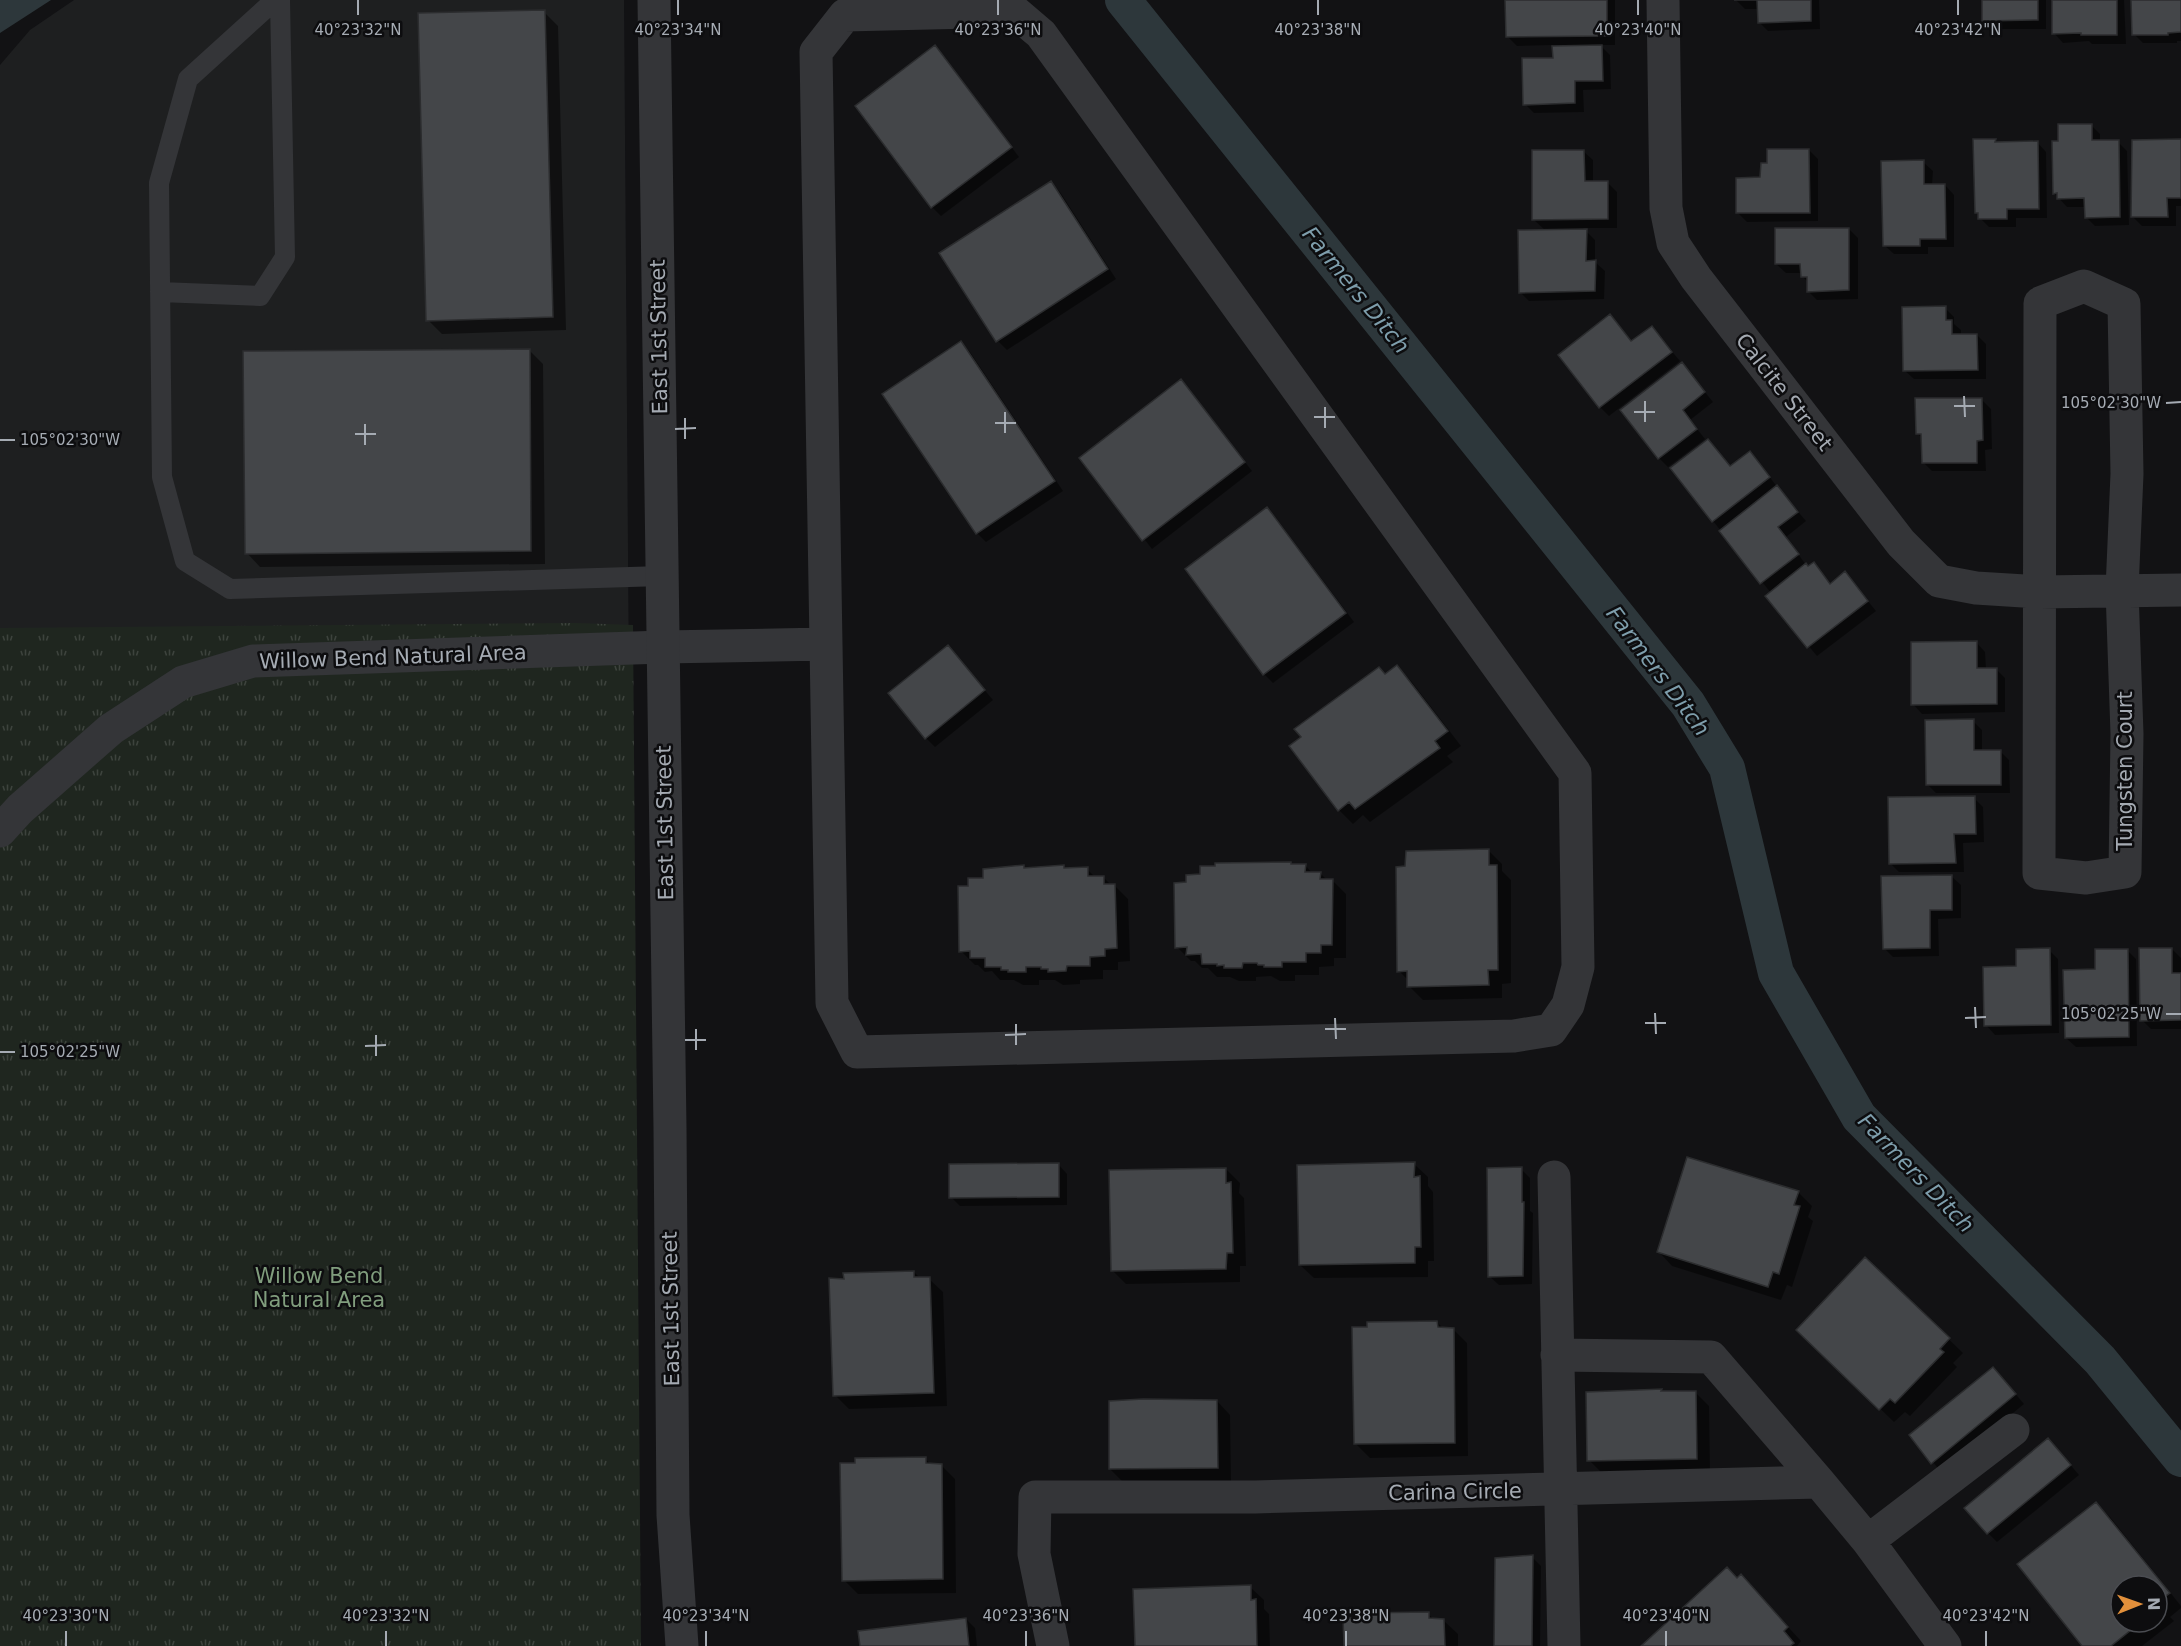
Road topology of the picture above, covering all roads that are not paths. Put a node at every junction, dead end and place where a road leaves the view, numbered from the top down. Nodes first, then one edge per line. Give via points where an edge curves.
1 (275, 0) edge
2 (280, 0) edge
3 (654, 0) edge
4 (1663, 0) edge
5 (160, 292) junction
6 (662, 576) junction
7 (2122, 590) junction
8 (2181, 590) edge
9 (2040, 592) junction
10 (825, 644) junction
11 (663, 647) junction
12 (0, 831) edge
13 (1554, 1177) dead end
14 (1557, 1355) junction
15 (2013, 1430) dead end
16 (1819, 1482) junction
17 (1560, 1489) junction
18 (1868, 1541) junction
19 (682, 1646) edge
20 (1053, 1646) edge
21 (1564, 1646) edge
22 (1945, 1646) edge

1 - 5 lane via 188,79 159,183
2 - 5 lane via 285,257 260,296
3 - 6 street, East 1st Street
4 - 9 street, Calcite Street via 1666,208 1673,243 1901,543 1939,581
5 - 6 lane via 162,477 185,561 230,589
6 - 11 street, East 1st Street
7 - 8 street, Calcite Street
7 - 9 street, Calcite Street
7 - 9 street, Tungsten Court via 2127,734 2125,872 2086,878 2039,873
7 - 9 street via 2127,474 2124,304 2084,286 2040,303
10 - 10 street via 832,1003 857,1052 1514,1036 1551,1030 1568,1005 1578,967 1575,772 1041,34 1014,11 845,15 816,52
10 - 11 street, Willow Bend Natural Area
11 - 12 street, Willow Bend Natural Area via 253,661 183,682 111,729 20,808
11 - 19 street, East 1st Street via 673,1515
13 - 14 street
14 - 16 street via 1711,1357
14 - 17 street
15 - 18 street
16 - 17 street, Carina Circle
16 - 18 street
17 - 20 street, Carina Circle via 1255,1497 1035,1497 1034,1554
17 - 21 street
18 - 22 street

